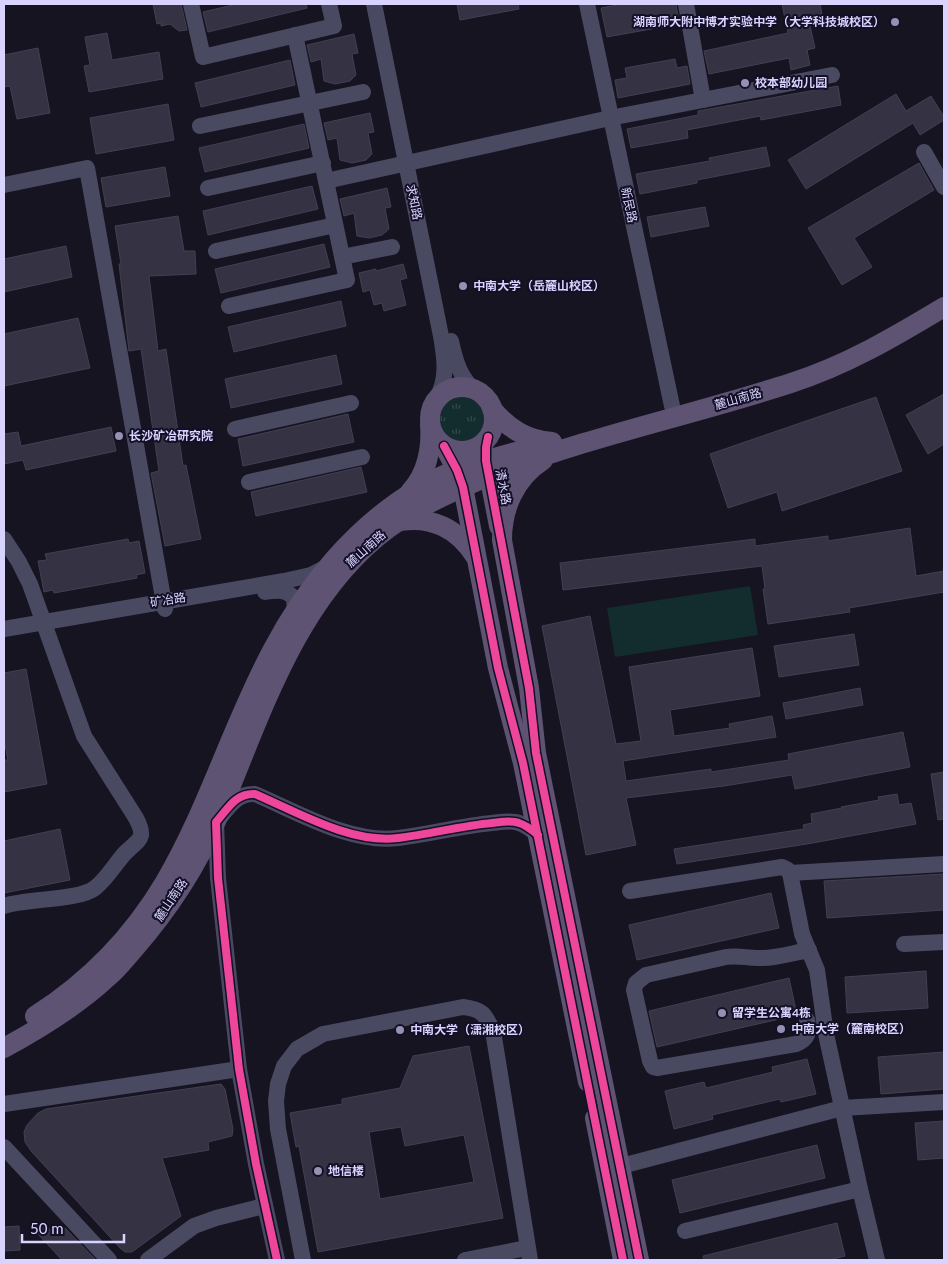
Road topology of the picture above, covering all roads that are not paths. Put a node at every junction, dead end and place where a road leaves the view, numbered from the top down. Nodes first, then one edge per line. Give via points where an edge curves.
1 (191, 4) edge
2 (329, 4) edge
3 (374, 4) edge
4 (382, 4) edge
5 (587, 4) edge
6 (686, 4) edge
7 (295, 35) junction
8 (832, 75) dead end
9 (363, 92) dead end
10 (703, 100) junction
11 (310, 103) junction
12 (610, 118) junction
13 (200, 126) dead end
14 (924, 152) dead end
15 (410, 162) junction
16 (323, 163) junction
17 (326, 180) junction
18 (4, 185) edge
19 (208, 188) dead end
20 (944, 188) edge
21 (335, 225) junction
22 (392, 247) dead end
23 (216, 251) dead end
24 (342, 257) junction
25 (944, 298) edge
26 (229, 306) dead end
27 (944, 307) edge
28 (476, 392) junction
29 (436, 400) junction
30 (350, 403) dead end
31 (672, 406) junction
32 (492, 409) junction
33 (430, 424) junction
34 (235, 429) dead end
35 (488, 437) junction
36 (444, 446) junction
37 (553, 447) junction
38 (362, 457) dead end
39 (488, 468) junction
40 (460, 478) junction
41 (249, 482) dead end
42 (404, 498) junction
43 (400, 521) junction
44 (4, 539) edge
45 (502, 540) junction
46 (477, 560) junction
47 (331, 565) junction
48 (164, 605) junction
49 (295, 612) junction
50 (45, 626) junction
51 (4, 629) edge
52 (4, 638) edge
53 (216, 822) junction
54 (538, 835) junction
55 (944, 864) edge
56 (190, 872) junction
57 (790, 873) junction
58 (218, 878) junction
59 (630, 891) dead end
60 (4, 906) edge
61 (944, 942) edge
62 (904, 944) dead end
63 (809, 950) junction
64 (807, 1020) dead end
65 (4, 1035) edge
66 (4, 1048) edge
67 (239, 1069) junction
68 (944, 1102) edge
69 (10, 1103) edge
70 (944, 1110) edge
71 (843, 1112) junction
72 (4, 1115) edge
73 (4, 1147) edge
74 (613, 1172) junction
75 (860, 1190) junction
76 (264, 1206) junction
77 (685, 1231) dead end
78 (528, 1254) edge
79 (110, 1260) edge
80 (148, 1260) edge
81 (277, 1260) edge
82 (303, 1260) edge
83 (465, 1260) edge
84 (623, 1260) edge
85 (639, 1260) edge
86 (878, 1260) edge

1 - 7 street via 203,57
2 - 7 street via 334,26
3 - 15 street, 求知路
4 - 15 street, 求知路
5 - 12 street, 新民路
6 - 10 street
7 - 11 street
8 - 10 street
9 - 11 street
10 - 12 street
11 - 13 street
11 - 16 street
12 - 15 street
12 - 31 street, 新民路
14 - 20 street
15 - 17 street
15 - 28 street, 求知路 via 453,351 461,373
15 - 29 street, 求知路 via 445,359 444,381
16 - 17 street
16 - 19 street
17 - 21 street
18 - 48 street via 87,168
21 - 23 street
21 - 24 street
22 - 24 street
24 - 26 street via 347,280
25 - 31 main road, 麓山南路 via 892,330 839,355 768,380
27 - 37 main road, 麓山南路 via 869,352 792,383
28 - 29 main road via 466,388 455,389
28 - 32 main road
29 - 33 main road
30 - 34 street
31 - 37 main road, 麓山南路
32 - 35 main road via 493,424
32 - 37 main road via 522,434
33 - 36 main road
33 - 42 main road via 430,447 424,472
35 - 36 main road via 478,447 464,451
35 - 39 main road, 清水路
36 - 40 main road
37 - 39 main road, 麓山南路
37 - 45 main road via 517,485 504,512
38 - 41 street
39 - 40 main road, 麓山南路
39 - 45 main road, 清水路
40 - 42 main road, 麓山南路 via 437,478
40 - 43 main road, 麓山南路
40 - 46 main road
42 - 47 main road, 麓山南路 via 369,524
43 - 46 main road via 422,520 444,526 468,544
43 - 53 main road, 麓山南路 via 355,557 309,617 288,653
44 - 50 street via 24,572
45 - 74 main road via 529,688 536,753 570,910
46 - 54 main road via 498,668
47 - 48 street, 矿冶路 via 311,575
47 - 49 main road, 麓山南路
48 - 49 street, 矿冶路 via 284,590 294,598
48 - 50 street, 矿冶路
49 - 65 main road, 麓山南路 via 271,653 206,802 164,883 112,952 86,977 44,1010
50 - 51 street, 矿冶路
50 - 52 street, 矿冶路
50 - 60 street via 84,736 136,818 142,833 93,890
53 - 54 street via 238,797 246,793 332,827 378,839 507,822 518,822
53 - 56 main road, 麓山南路
53 - 58 street
54 - 74 main road
55 - 57 street
56 - 58 street via 205,864
56 - 66 main road, 麓山南路 via 150,930 110,976 72,1007
57 - 59 street via 782,867
57 - 63 street via 799,924
58 - 67 street
61 - 62 street
63 - 64 street via 770,958 726,956 646,975 636,983 634,990 650,1061 657,1068 796,1044 806,1038
63 - 71 street via 817,970 826,1034
67 - 69 street
67 - 76 street
68 - 71 street
69 - 72 street
70 - 71 street
71 - 74 street
71 - 75 street
73 - 79 street
74 - 84 main road
74 - 85 main road
75 - 77 street
75 - 86 street
76 - 80 street via 194,1226
76 - 81 street
78 - 82 street via 493,1031 487,1017 477,1009 463,1007 323,1034 297,1049 284,1066 276,1100 278,1128
78 - 83 street

